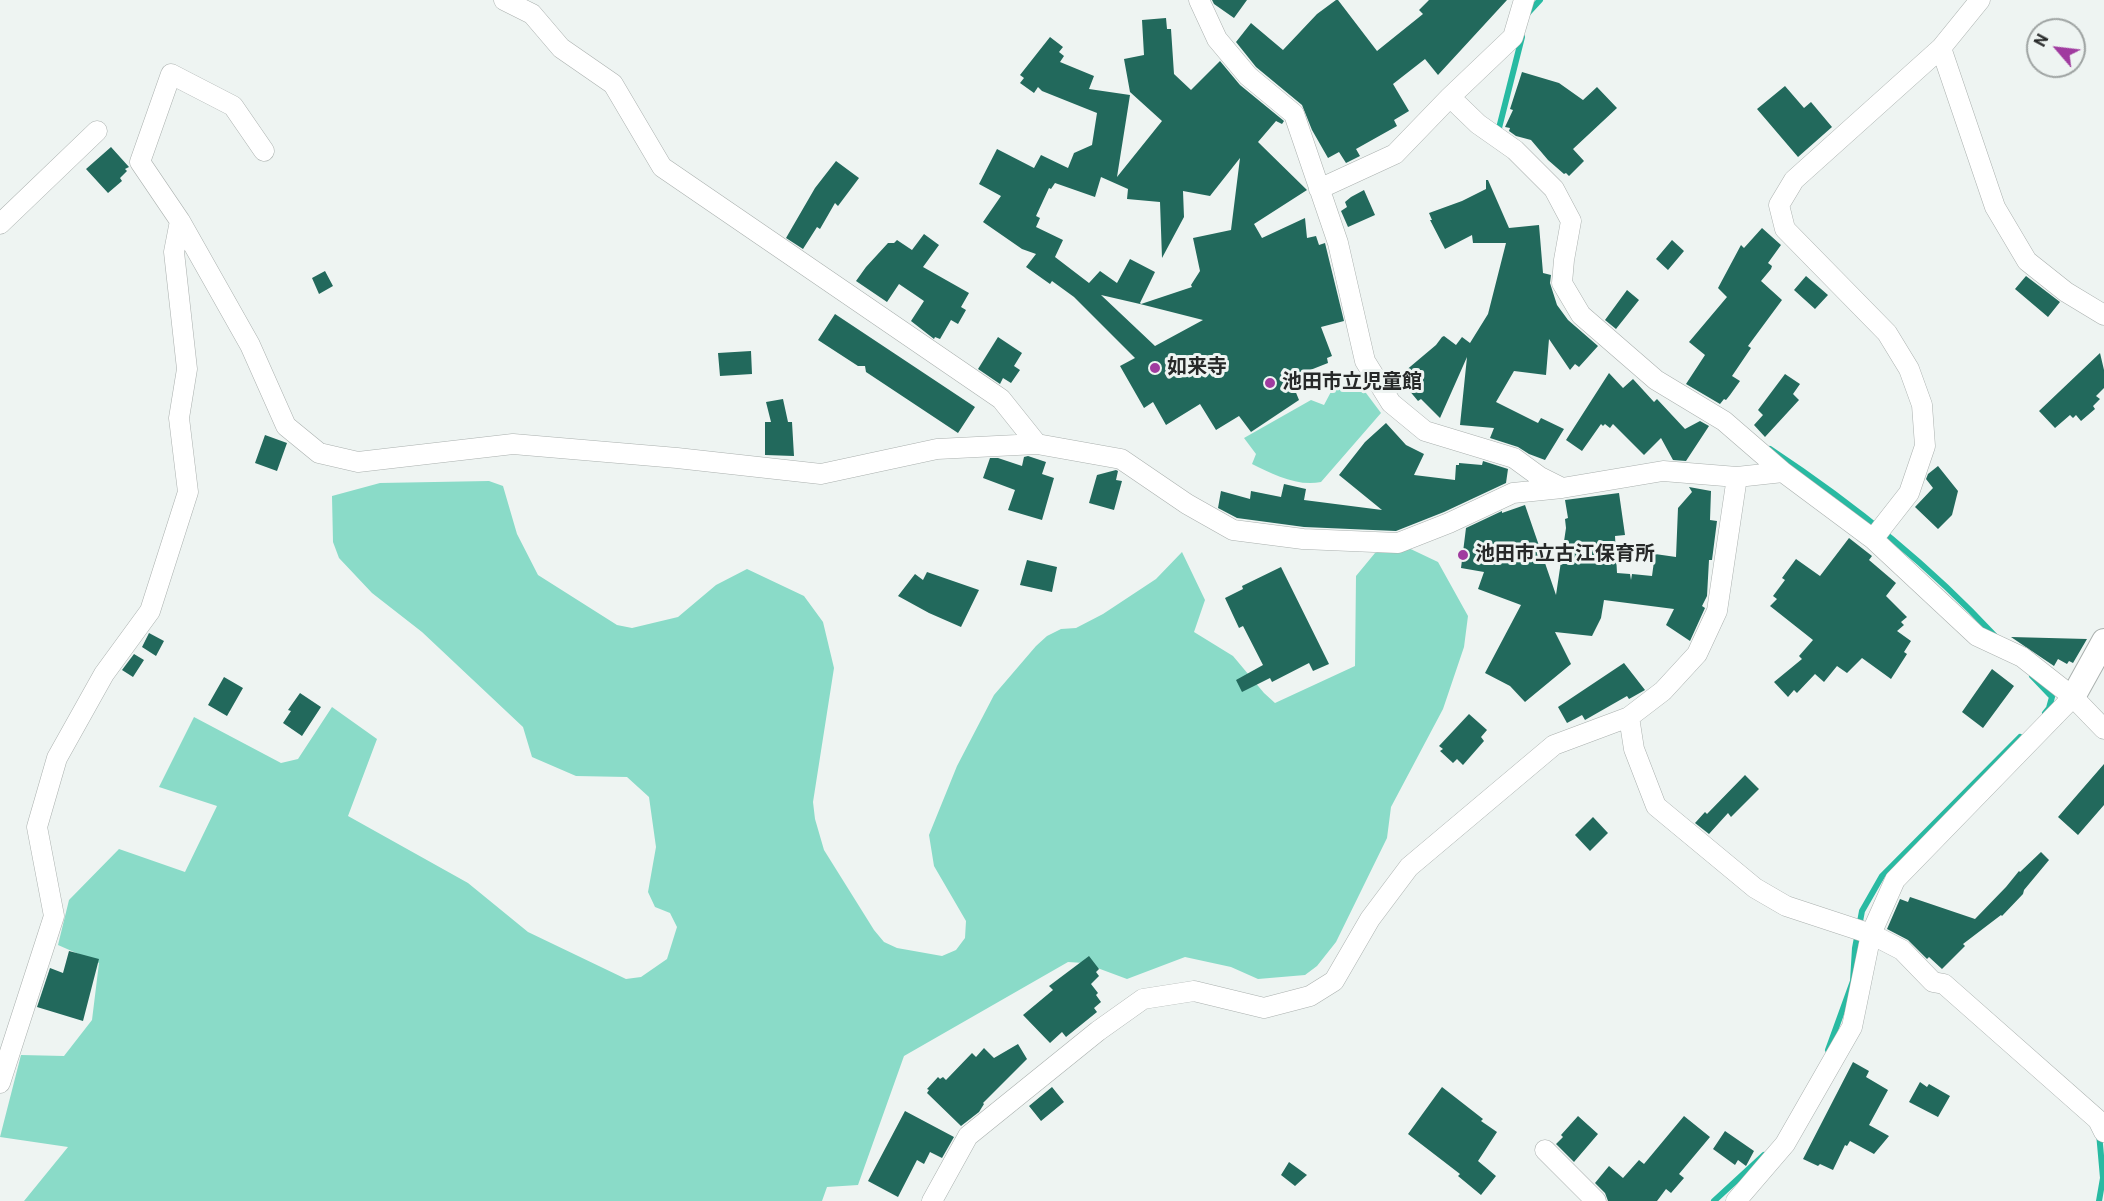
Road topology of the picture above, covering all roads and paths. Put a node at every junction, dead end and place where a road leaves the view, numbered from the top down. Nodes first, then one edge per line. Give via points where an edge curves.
1 (504, 0) edge
2 (1199, 0) edge
3 (1215, 0) edge
4 (1524, 0) edge
5 (1980, 0) edge
6 (1217, 39) junction
7 (1941, 48) junction
8 (1450, 97) junction
9 (97, 131) dead end
10 (264, 151) dead end
11 (1319, 189) junction
12 (180, 221) junction
13 (0, 224) edge
14 (2104, 315) edge
15 (1037, 444) junction
16 (1783, 472) junction
17 (1737, 477) junction
18 (1562, 488) junction
19 (1873, 539) junction
20 (2104, 641) edge
21 (2073, 697) junction
22 (1629, 717) junction
23 (2104, 729) edge
24 (1871, 934) junction
25 (0, 1083) edge
26 (2104, 1132) edge
27 (1545, 1150) dead end
28 (932, 1201) edge
29 (1596, 1201) edge
30 (1736, 1201) edge

1 - 15 street via 532,14 561,48 613,84 662,167 1001,399
2 - 6 street
3 - 6 street via 1220,28
4 - 8 street via 1513,37
5 - 7 street
6 - 11 street via 1248,76 1294,114
7 - 14 street via 1995,207 2027,261
7 - 19 street via 1794,180 1779,205 1785,229 1887,333 1909,369 1922,405 1925,446 1909,494
8 - 11 street via 1395,154
8 - 16 street via 1478,124 1515,150 1554,189 1571,221 1562,283 1581,315 1656,380 1724,421
9 - 13 street
10 - 12 street via 233,106 171,74 140,162
11 - 18 street via 1338,243 1365,361 1391,403 1425,431 1514,458
12 - 15 street via 250,345 286,426 319,453 358,462 513,444 821,474 937,449
12 - 25 street via 174,252 187,369 178,418 188,492 150,611 104,674 57,758 37,827 54,916
15 - 18 street via 1121,459 1233,530 1303,540 1398,543 1513,493
16 - 17 street
16 - 19 street
17 - 18 street via 1663,471
17 - 22 street via 1717,611 1697,654 1663,692
19 - 21 street via 1977,636 2022,657
20 - 21 street
21 - 23 street
21 - 24 street via 1895,880
22 - 24 street via 1634,749 1656,806 1755,888 1786,906
22 - 28 street via 1554,745 1409,867 1370,918 1334,981 1310,996 1264,1008 1194,991 1143,999 968,1136
24 - 26 street via 1902,950 1933,982 1944,984 2098,1119
24 - 30 street via 1852,1027 1785,1144
27 - 29 street

